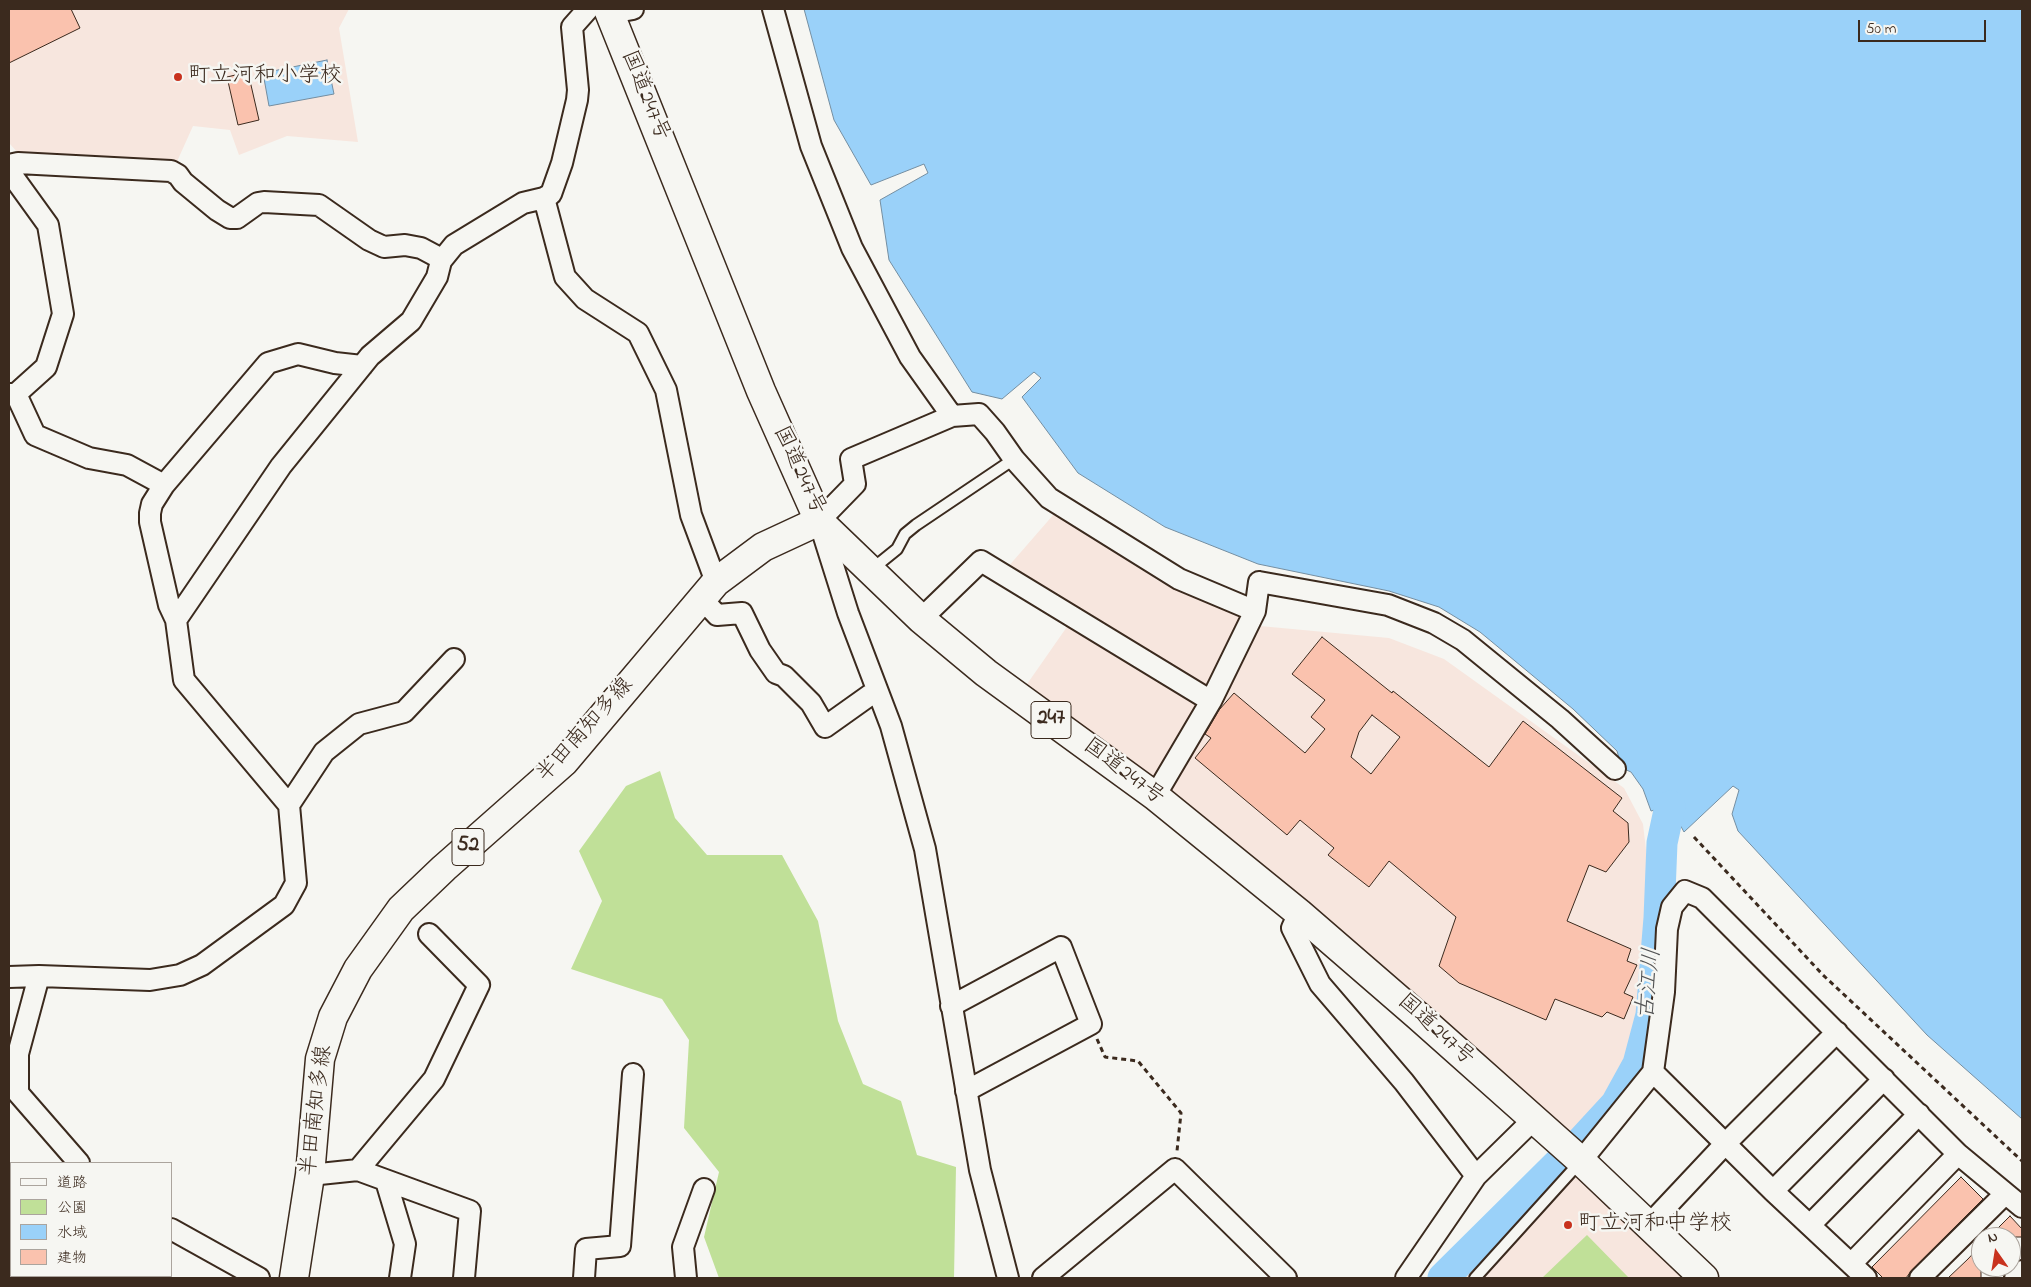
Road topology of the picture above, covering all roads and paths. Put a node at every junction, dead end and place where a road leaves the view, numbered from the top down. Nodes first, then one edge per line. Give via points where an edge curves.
1 (773, 9) edge
2 (610, 10) edge
3 (9, 166) edge
4 (9, 171) edge
5 (544, 198) junction
6 (441, 261) junction
7 (362, 366) junction
8 (12, 394) edge
9 (952, 416) junction
10 (1014, 459) junction
11 (164, 485) junction
12 (819, 521) junction
13 (870, 571) junction
14 (709, 591) junction
15 (1255, 611) junction
16 (921, 619) junction
17 (176, 620) junction
18 (454, 659) dead end
19 (878, 692) junction
20 (1211, 701) junction
21 (1615, 769) dead end
22 (1155, 796) junction
23 (289, 805) junction
24 (1694, 837) dead end
25 (1299, 913) junction
26 (429, 934) dead end
27 (39, 976) junction
28 (9, 977) edge
29 (951, 1006) junction
30 (1091, 1024) junction
31 (1837, 1032) junction
32 (1653, 1072) junction
33 (633, 1074) dead end
34 (1884, 1079) junction
35 (966, 1091) junction
36 (1919, 1114) junction
37 (1534, 1119) junction
38 (1726, 1144) junction
39 (1958, 1154) junction
40 (1581, 1161) junction
41 (2022, 1161) edge
42 (78, 1162) edge
43 (1175, 1169) junction
44 (358, 1170) junction
45 (310, 1176) junction
46 (1476, 1176) junction
47 (386, 1181) junction
48 (704, 1189) dead end
49 (1773, 1191) junction
50 (2005, 1194) junction
51 (2022, 1207) edge
52 (1810, 1225) junction
53 (1648, 1226) junction
54 (172, 1230) edge
55 (1851, 1264) junction
56 (2022, 1271) edge
57 (259, 1278) edge
58 (294, 1278) edge
59 (400, 1278) edge
60 (464, 1278) edge
61 (584, 1278) edge
62 (686, 1278) edge
63 (1008, 1278) edge
64 (1043, 1278) edge
65 (1286, 1278) edge
66 (1406, 1278) edge
67 (1475, 1278) edge
68 (1704, 1278) edge
69 (1866, 1278) edge
70 (1920, 1278) edge
71 (2015, 1278) edge

1 - 9 street via 811,146 852,248 910,357
2 - 5 street via 572,27 577,100 562,163 551,194
2 - 12 main road, 国道247号 / 247 via 761,392
3 - 6 street via 18,163 170,171 230,218 237,218 264,202 320,205 384,248 405,245 422,248
4 - 8 street via 48,225 63,314 46,367
5 - 6 street via 523,203 454,245
5 - 14 street via 566,277 585,299 638,333 666,390
6 - 7 street via 412,321
7 - 11 street via 335,364 298,354 268,363
7 - 17 street via 281,466
8 - 11 street via 35,435 89,458 127,465
9 - 10 street via 979,414
9 - 12 street via 851,458 854,484
10 - 13 lane via 916,525 905,534 897,549
10 - 15 street via 1049,498 1179,579
11 - 17 street via 152,504 150,522 169,605
12 - 13 main road, 国道247号 / 247
12 - 14 main road, 半田南知多線 / 52 via 763,547
12 - 19 street via 848,613
13 - 16 main road, 国道247号 / 247
14 - 19 street via 716,615 742,613 760,650 776,673 784,676 811,704 825,727
14 - 45 main road, 半田南知多線 / 52 via 564,762 401,909 358,969 333,1017 320,1060
15 - 20 street
15 - 21 street via 1259,582 1388,605 1434,623 1463,640 1560,719
16 - 20 street via 981,561
16 - 22 main road, 国道247号 / 247 via 986,673
17 - 23 street via 184,680
18 - 23 street via 404,712 359,724 324,752
19 - 29 street via 926,849
20 - 22 street
22 - 25 main road, 国道247号 / 247
23 - 27 street via 296,883 284,905 202,965 180,975 150,980
24 - 41 path via 1823,975
25 - 37 main road, 国道247号 / 247
25 - 46 street via 1292,928 1320,984 1404,1082
26 - 44 street via 480,984 434,1079
27 - 28 street
27 - 42 street via 18,1054 18,1093
29 - 30 street via 1061,947
29 - 35 street
30 - 35 street
30 - 43 path via 1105,1057 1138,1061 1181,1113
31 - 32 street via 1702,898 1685,891 1672,907 1667,930 1664,992
31 - 34 street
31 - 38 street
32 - 38 street
32 - 40 street
33 - 61 street via 620,1246 586,1249
34 - 36 street
34 - 49 street
35 - 63 street via 980,1170
36 - 39 street
36 - 52 street
37 - 40 main road, 国道247号 / 247
37 - 46 street
38 - 49 street
38 - 53 street
39 - 50 street
39 - 55 street
40 - 53 main road, 国道247号 / 247
40 - 67 lane
43 - 64 street
43 - 65 street
44 - 45 street
44 - 47 street
45 - 58 main road, 半田南知多線 / 52
46 - 66 street
47 - 59 street via 405,1244
47 - 60 street via 470,1211
48 - 62 street via 683,1247
49 - 52 street
50 - 51 street
50 - 70 street
52 - 55 street
53 - 68 main road, 国道247号 / 247
54 - 57 street
55 - 69 street
56 - 71 street

